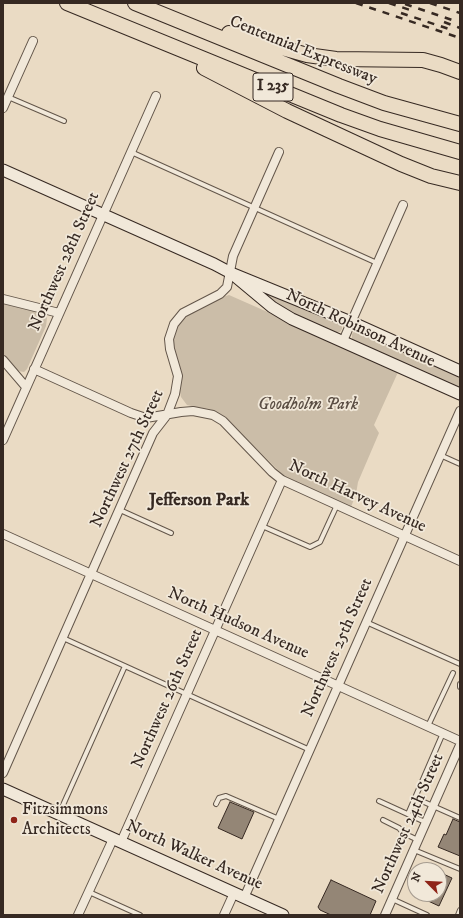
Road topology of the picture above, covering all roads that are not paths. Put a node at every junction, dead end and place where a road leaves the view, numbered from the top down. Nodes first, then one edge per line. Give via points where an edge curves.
1 (67, 3) edge
2 (135, 3) edge
3 (155, 11) junction
4 (122, 25) junction
5 (33, 41) dead end
6 (460, 72) edge
7 (156, 96) dead end
8 (8, 97) junction
9 (3, 108) edge
10 (64, 120) dead end
11 (460, 124) edge
12 (131, 152) junction
13 (279, 152) dead end
14 (460, 152) edge
15 (3, 170) edge
16 (460, 183) edge
17 (403, 205) dead end
18 (255, 208) junction
19 (102, 215) junction
20 (377, 263) junction
21 (231, 273) junction
22 (3, 299) edge
23 (59, 313) junction
24 (351, 322) junction
25 (343, 341) junction
26 (3, 360) edge
27 (34, 369) junction
28 (460, 371) edge
29 (26, 387) junction
30 (460, 394) edge
31 (460, 411) edge
32 (167, 415) junction
33 (3, 440) edge
34 (440, 455) junction
35 (460, 464) edge
36 (282, 480) junction
37 (337, 506) junction
38 (120, 510) junction
39 (262, 526) junction
40 (171, 533) dead end
41 (3, 534) edge
42 (405, 536) junction
43 (460, 561) edge
44 (92, 574) junction
45 (366, 622) junction
46 (215, 630) junction
47 (63, 638) junction
48 (460, 664) edge
49 (126, 666) junction
50 (453, 673) dead end
51 (460, 684) edge
52 (338, 686) junction
53 (460, 687) edge
54 (187, 694) junction
55 (428, 727) junction
56 (443, 733) junction
57 (460, 741) edge
58 (460, 746) edge
59 (310, 750) junction
60 (3, 773) edge
61 (3, 789) edge
62 (415, 798) junction
63 (378, 801) dead end
64 (216, 804) dead end
65 (433, 806) junction
66 (59, 814) junction
67 (408, 814) junction
68 (460, 818) edge
69 (279, 819) junction
70 (383, 820) dead end
71 (426, 823) junction
72 (117, 840) junction
73 (418, 840) junction
74 (414, 850) junction
75 (460, 869) edge
76 (89, 892) junction
77 (239, 895) junction
78 (392, 899) junction
79 (460, 910) edge
80 (78, 915) edge
81 (140, 915) edge
82 (224, 915) edge
83 (283, 915) edge
84 (385, 915) edge
85 (427, 915) edge
86 (458, 915) edge

1 - 4 highway, I 235
2 - 3 highway, Centennial Expressway / I 235
3 - 6 highway via 307,55 336,59 423,60
3 - 11 highway, Centennial Expressway / I 235 via 384,103
4 - 14 highway, I 235 via 341,115
4 - 16 highway via 287,111 394,161 431,176
5 - 8 street
7 - 12 street, Northwest 28th Street
8 - 9 street
8 - 10 lane
12 - 18 lane
12 - 19 street, Northwest 28th Street
13 - 18 street, Northwest 27th Street
15 - 19 street, North Robinson Avenue
17 - 20 street
18 - 20 lane
18 - 21 street, Northwest 27th Street via 233,256
19 - 21 street, North Robinson Avenue
19 - 23 street, Northwest 28th Street
20 - 24 street
21 - 24 street, North Robinson Avenue
21 - 25 street, North Robinson Avenue via 278,311
21 - 32 street, Northwest 27th Street via 227,287 222,292 183,313 174,324 170,344 177,370 177,384
22 - 23 street
23 - 27 street, Northwest 28th Street
24 - 25 street
24 - 28 street, North Robinson Avenue
25 - 30 street, North Robinson Avenue
26 - 29 street
27 - 29 street, Northwest 28th Street
27 - 32 street, North Harvey Avenue via 140,417
29 - 33 street, Northwest 28th Street
31 - 34 street, Northwest 25th Street
32 - 36 street, North Harvey Avenue via 193,411 213,415 223,421
32 - 38 street, Northwest 27th Street via 154,433
34 - 35 lane
34 - 42 street, Northwest 25th Street
36 - 37 street, North Harvey Avenue
36 - 39 street, Northwest 26th Street
37 - 39 lane via 320,542 310,547
37 - 42 street, North Harvey Avenue
38 - 40 lane
38 - 44 street, Northwest 27th Street
39 - 46 street, Northwest 26th Street
41 - 44 street, North Hudson Avenue
42 - 43 street, North Harvey Avenue
42 - 45 street, Northwest 25th Street
44 - 46 street, North Hudson Avenue
44 - 47 street, Northwest 27th Street
45 - 48 lane
45 - 52 street, Northwest 25th Street
46 - 52 street, North Hudson Avenue
46 - 54 street, Northwest 26th Street
47 - 49 lane
47 - 60 street, Northwest 27th Street
49 - 54 lane
49 - 66 lane
50 - 55 lane
51 - 53 lane
52 - 55 street, North Hudson Avenue
52 - 59 street, Northwest 25th Street
54 - 59 lane
54 - 72 street, Northwest 26th Street
55 - 56 street, North Hudson Avenue
56 - 57 street, North Hudson Avenue
56 - 62 lane
58 - 65 street, Northwest 24th Street
59 - 69 street, Northwest 25th Street
61 - 66 street, North Walker Avenue
62 - 65 lane
62 - 67 lane
63 - 67 lane
64 - 69 lane via 219,798 226,796
65 - 68 lane
65 - 71 street, Northwest 24th Street
66 - 72 street, North Walker Avenue
67 - 71 lane
69 - 77 street, Northwest 25th Street
70 - 73 lane
71 - 73 street, Northwest 24th Street
72 - 76 street, Northwest 26th Street
72 - 77 street, North Walker Avenue
73 - 74 street, Northwest 24th Street
74 - 75 lane
74 - 78 street, Northwest 24th Street
76 - 80 street, Northwest 26th Street
76 - 81 lane
77 - 82 street, Northwest 25th Street
77 - 83 street, North Walker Avenue
78 - 84 street, Northwest 24th Street
78 - 85 lane
79 - 86 lane

